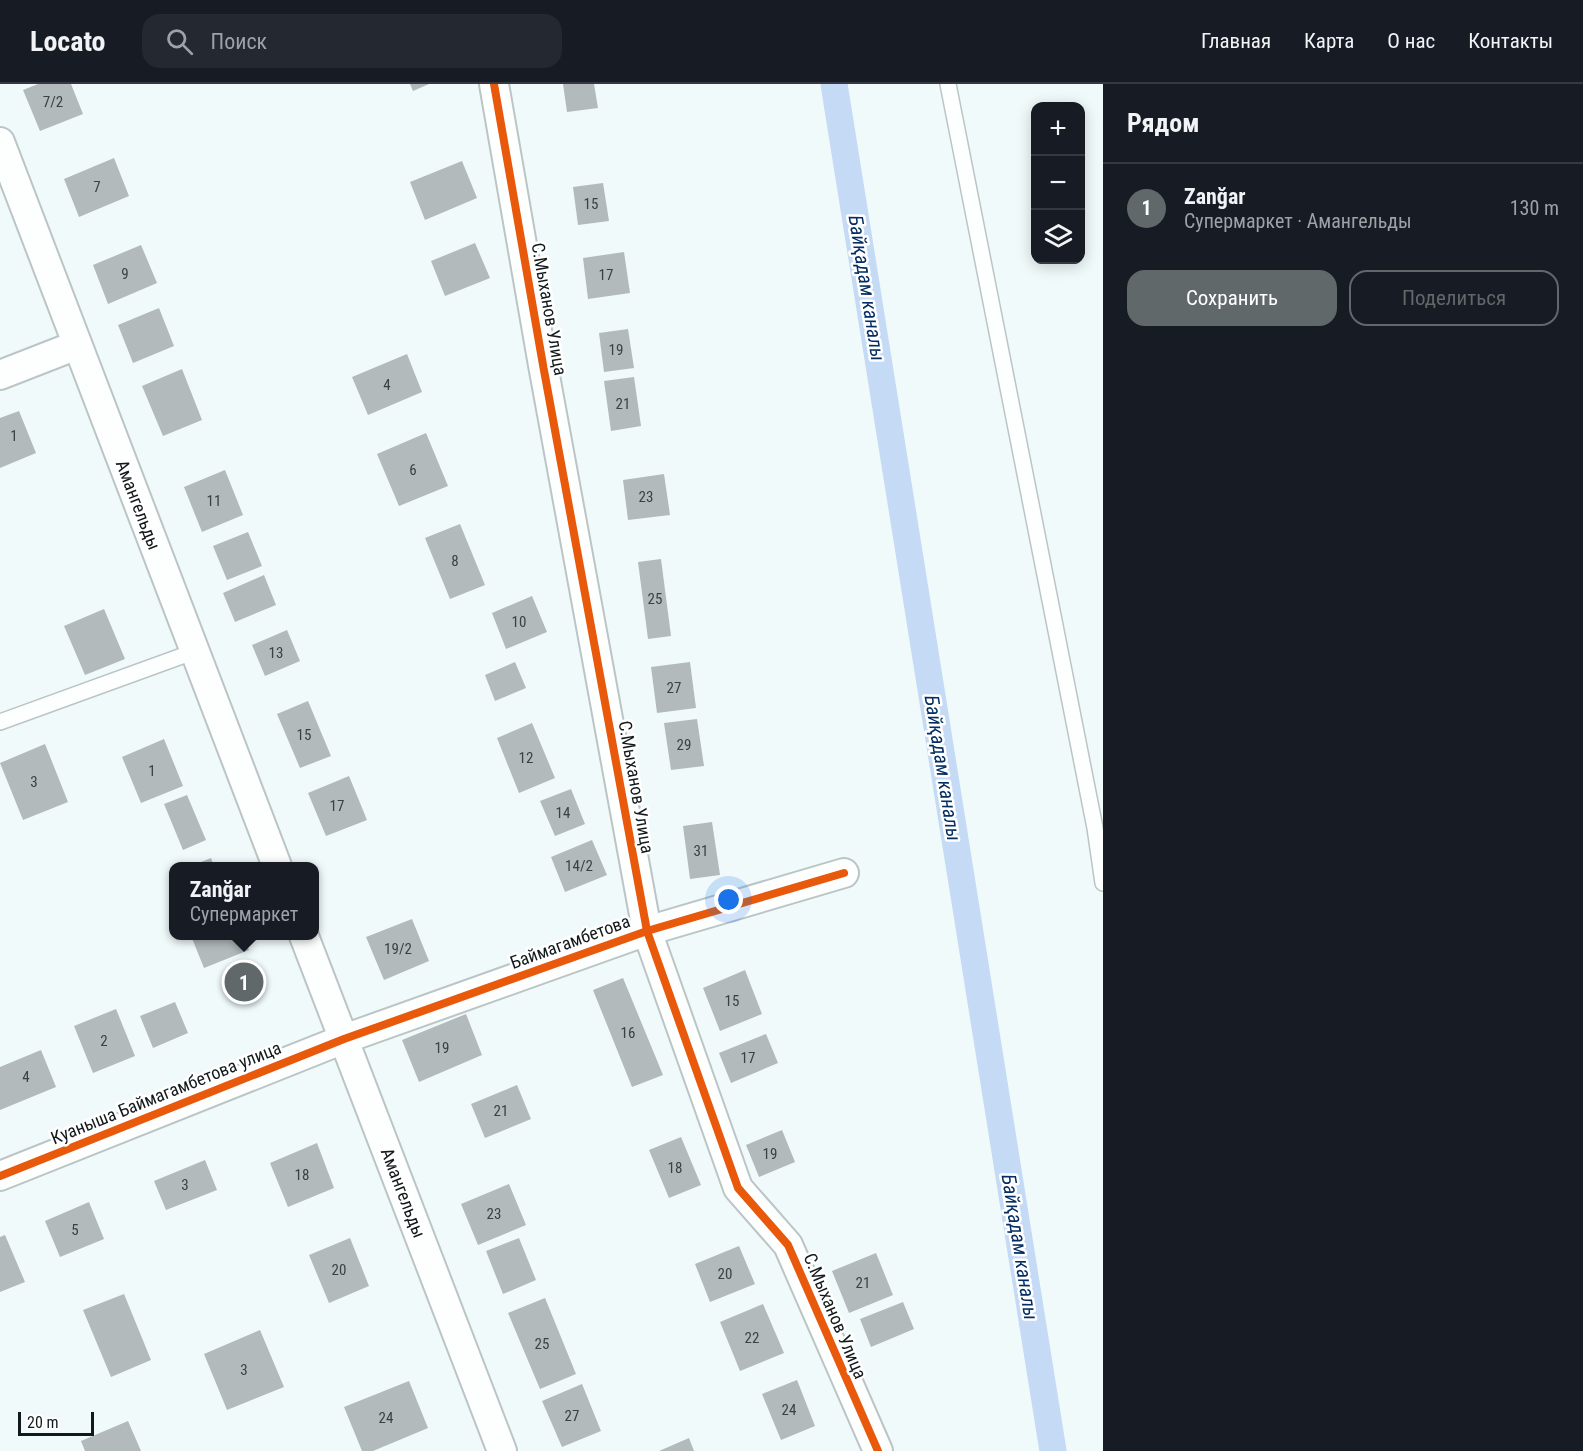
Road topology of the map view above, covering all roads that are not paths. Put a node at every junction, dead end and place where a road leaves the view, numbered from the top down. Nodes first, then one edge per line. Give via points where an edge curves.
1 (494, 84) edge
2 (948, 84) edge
3 (0, 142) edge
4 (77, 345) junction
5 (0, 375) edge
6 (193, 652) junction
7 (0, 722) edge
8 (275, 862) edge
9 (844, 873) dead end
10 (1103, 883) edge
11 (647, 931) junction
12 (306, 940) edge
13 (344, 1039) junction
14 (0, 1176) edge
15 (502, 1451) edge
16 (878, 1451) edge

1 - 11 street, С.Мыханов Улица
2 - 10 lane
3 - 4 street, Амангельды
4 - 5 street
4 - 6 street, Амангельды
6 - 7 lane
6 - 8 street, Амангельды
9 - 11 street, Баймагамбетова
11 - 13 street, Баймагамбетова
11 - 16 street, С.Мыханов Улица via 738,1188 788,1245
12 - 13 street, Амангельды
13 - 14 street, Куаныша Баймагамбетова улица
13 - 15 street, Амангельды

